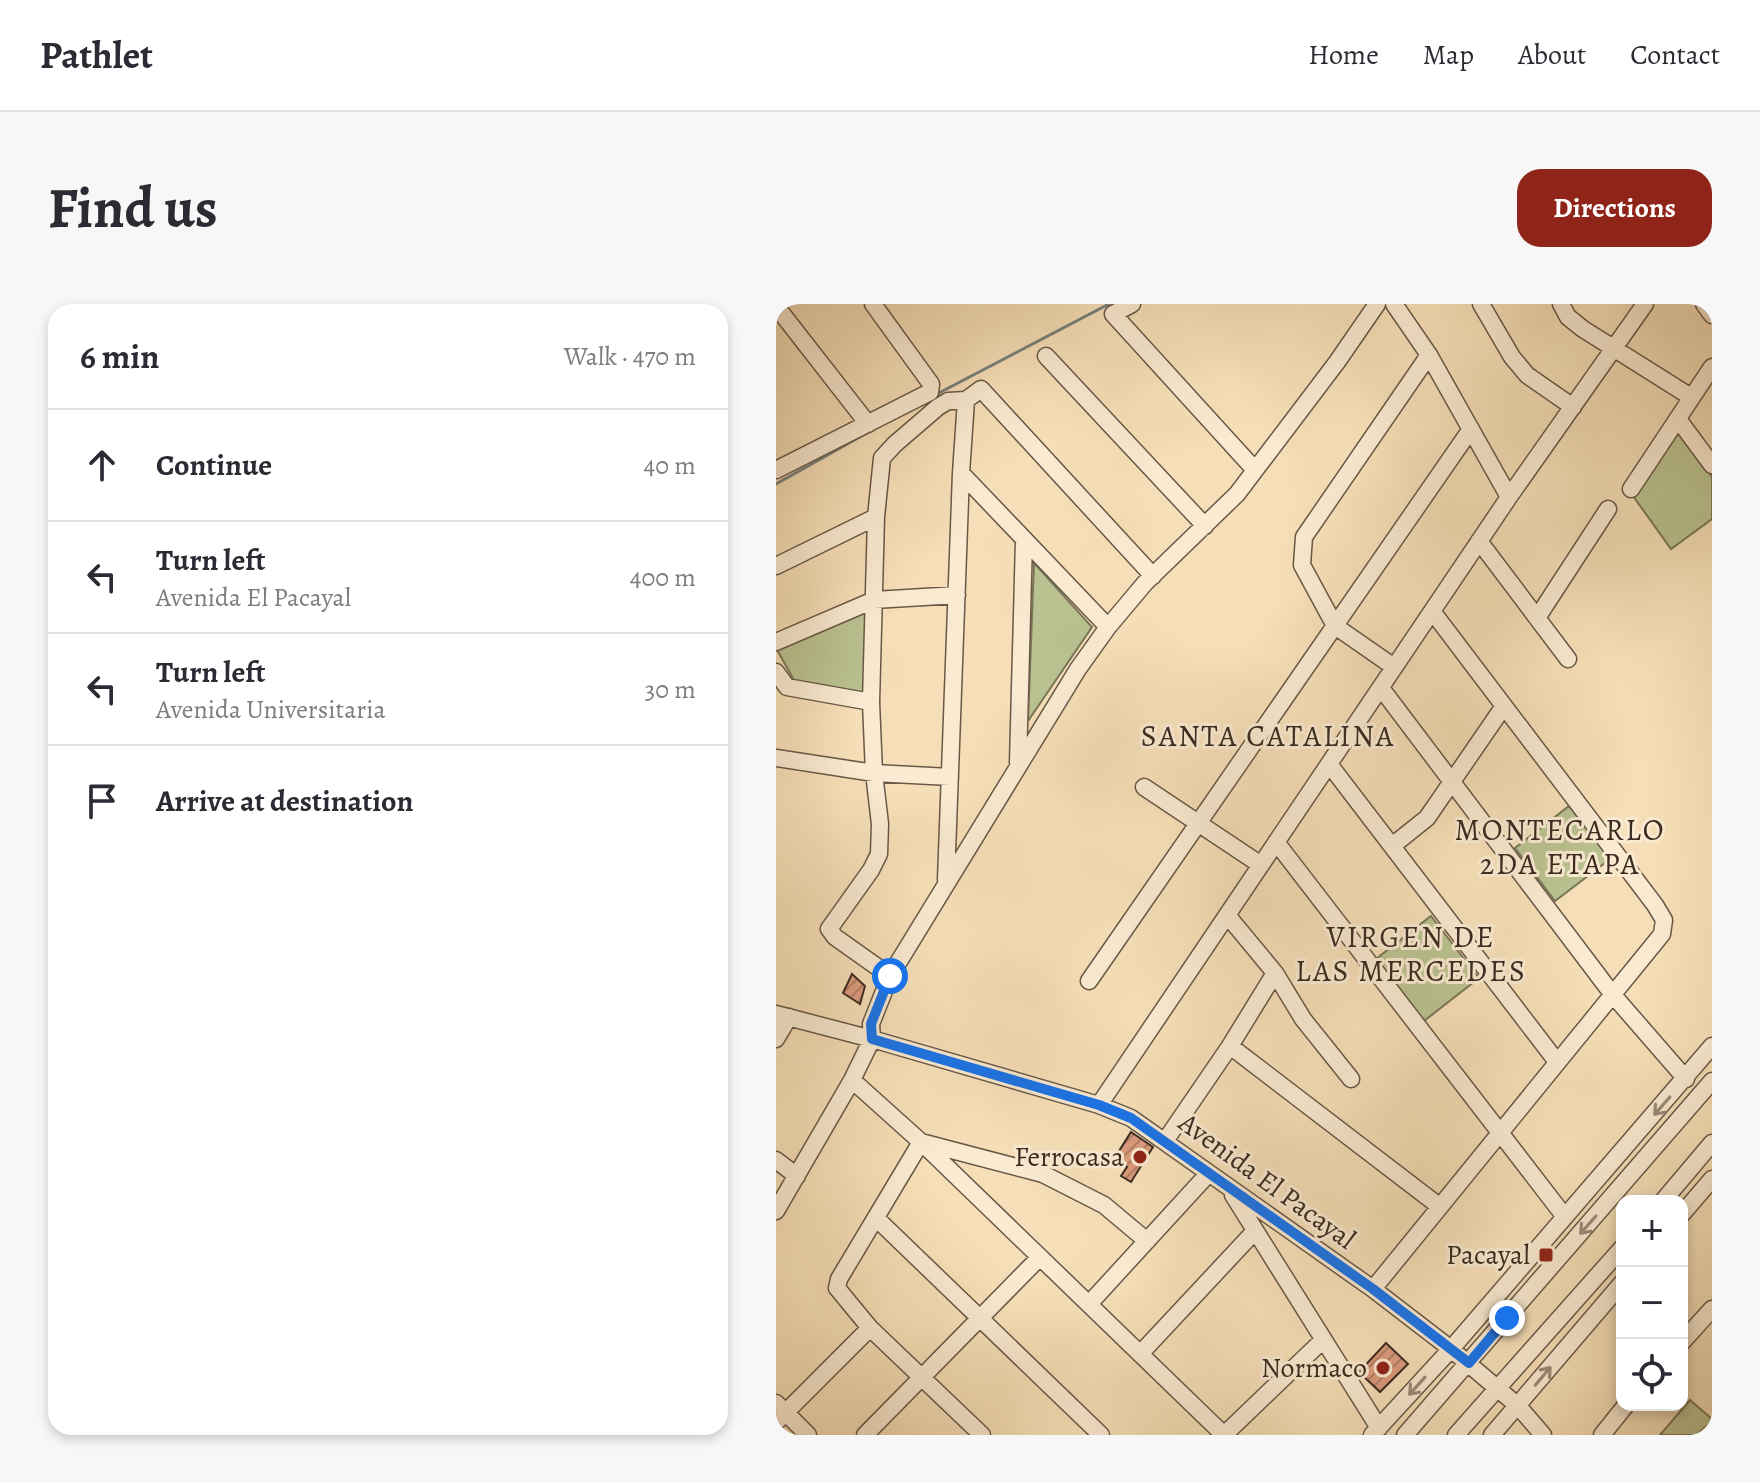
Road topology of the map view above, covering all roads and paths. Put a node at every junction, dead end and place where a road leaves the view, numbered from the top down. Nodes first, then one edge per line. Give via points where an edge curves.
1 (873, 304) edge
2 (1132, 304) edge
3 (1377, 304) edge
4 (1394, 304) edge
5 (1481, 304) edge
6 (1561, 304) edge
7 (1645, 304) edge
8 (1704, 304) edge
9 (776, 306) edge
10 (1712, 315) edge
11 (1615, 347) junction
12 (1429, 355) junction
13 (1046, 356) dead end
14 (1712, 367) edge
15 (931, 384) junction
16 (1691, 397) junction
17 (966, 400) junction
18 (948, 401) junction
19 (1573, 407) junction
20 (1678, 419) junction
21 (868, 424) junction
22 (1471, 429) junction
23 (778, 465) edge
24 (1712, 465) edge
25 (1255, 470) junction
26 (961, 473) junction
27 (1631, 489) dead end
28 (1509, 497) junction
29 (1608, 509) dead end
30 (876, 517) junction
31 (1205, 526) junction
32 (1024, 540) junction
33 (1479, 541) junction
34 (776, 566) edge
35 (1153, 576) junction
36 (957, 595) junction
37 (874, 600) junction
38 (1432, 611) junction
39 (1537, 618) junction
40 (1335, 626) junction
41 (1108, 627) junction
42 (776, 642) edge
43 (1568, 659) dead end
44 (1394, 667) junction
45 (776, 672) edge
46 (1381, 688) junction
47 (871, 702) junction
48 (1504, 706) junction
49 (776, 758) edge
50 (1329, 764) junction
51 (1018, 766) junction
52 (874, 773) junction
53 (950, 777) junction
54 (1452, 782) junction
55 (1144, 787) dead end
56 (1199, 823) junction
57 (1276, 842) junction
58 (1392, 846) junction
59 (1261, 865) junction
60 (946, 881) junction
61 (1227, 915) junction
62 (1275, 973) junction
63 (890, 976) junction
64 (1089, 981) dead end
65 (1613, 995) junction
66 (782, 1016) edge
67 (776, 1039) edge
68 (872, 1039) junction
69 (1230, 1046) junction
70 (1712, 1046) edge
71 (1557, 1062) junction
72 (1351, 1079) dead end
73 (1686, 1079) junction
74 (852, 1080) junction
75 (1712, 1081) edge
76 (1099, 1105) junction
77 (1499, 1133) junction
78 (1165, 1141) junction
79 (921, 1142) junction
80 (1712, 1143) edge
81 (776, 1160) edge
82 (1209, 1173) junction
83 (797, 1176) junction
84 (1712, 1179) edge
85 (1230, 1189) junction
86 (1700, 1193) junction
87 (1668, 1195) edge
88 (1688, 1201) edge
89 (1439, 1206) junction
90 (1688, 1207) edge
91 (776, 1211) edge
92 (1565, 1217) junction
93 (877, 1219) junction
94 (1254, 1232) junction
95 (1147, 1241) junction
96 (1616, 1255) edge
97 (1040, 1257) junction
98 (1373, 1289) junction
99 (1616, 1290) edge
100 (1089, 1304) junction
101 (1712, 1309) edge
102 (981, 1319) junction
103 (870, 1328) junction
104 (1685, 1339) edge
105 (1323, 1340) junction
106 (1451, 1349) junction
107 (1140, 1354) junction
108 (1469, 1363) junction
109 (922, 1379) junction
110 (1498, 1389) junction
111 (1518, 1406) junction
112 (1621, 1411) edge
113 (779, 1412) edge
114 (1375, 1431) edge
115 (808, 1435) edge
116 (865, 1435) edge
117 (982, 1435) edge
118 (1101, 1435) edge
119 (1405, 1435) edge
120 (1456, 1435) edge
121 (1492, 1435) edge
122 (1543, 1435) edge
123 (1602, 1435) edge

1 - 15 street
2 - 25 street via 1113,314
3 - 25 street
4 - 12 street
5 - 19 street via 1527,375
6 - 11 street via 1583,329
7 - 11 street
8 - 10 street
9 - 21 street
11 - 16 street
11 - 19 street
12 - 22 street
12 - 40 street via 1304,537 1302,565
13 - 31 street
14 - 16 street
15 - 18 street
15 - 21 street via 930,392
16 - 20 street
17 - 18 street
17 - 26 street
17 - 35 street via 981,389
18 - 30 street via 882,458
19 - 28 street
20 - 24 street
20 - 27 street
21 - 23 street
22 - 28 street
22 - 40 street
25 - 31 street
26 - 32 street
26 - 36 street
28 - 33 street
29 - 39 street
30 - 34 street
30 - 37 street
31 - 35 street
32 - 41 street
32 - 51 street
33 - 38 street
33 - 39 street
35 - 41 street
36 - 37 street
36 - 53 street
37 - 42 street
37 - 47 street
38 - 44 street
38 - 48 street
39 - 43 street
40 - 44 street
40 - 56 street
41 - 51 street
44 - 46 street
45 - 47 street via 787,687
46 - 50 street
46 - 54 street
47 - 52 street
48 - 54 street
48 - 65 street via 1664,920 1662,934
49 - 52 street
50 - 57 street
50 - 58 street
51 - 60 street
52 - 53 street
52 - 63 street via 879,854 829,929
53 - 60 street
54 - 58 street via 1427,818
54 - 65 street
55 - 56 street
56 - 59 street
56 - 64 street
57 - 59 street
57 - 77 street
58 - 71 street
59 - 61 street
60 - 63 street
61 - 62 street
61 - 76 street
62 - 69 street
62 - 72 street via 1303,1019
63 - 68 street via 871,1024
65 - 71 street
65 - 73 street
66 - 67 street
66 - 68 street, Avenida El Pacayal
68 - 74 street
68 - 76 street, Avenida El Pacayal
69 - 78 street
69 - 89 street
70 - 73 street
71 - 77 street
73 -> 92 street
74 - 79 street
74 - 83 street
75 -> 108 street
76 - 78 street, Avenida El Pacayal
77 - 89 street
77 - 92 street
78 - 82 street, Avenida El Pacayal
79 - 93 street
79 - 95 street via 1043,1174 1104,1205
79 - 97 street
80 - 87 street
81 - 83 street
82 - 85 street, Avenida El Pacayal
82 - 95 street
83 - 91 street
84 - 86 street
85 - 94 street
85 - 98 street, Avenida El Pacayal
86 - 88 street
86 - 90 street
89 - 98 street
92 - 106 street
93 - 102 street
93 - 103 street via 837,1288
94 - 105 street
94 - 107 street
95 - 100 street
96 - 110 street
97 - 100 street
97 - 102 street
98 - 106 street, Avenida El Pacayal
111 -> 99 street
100 - 107 street
101 - 104 street
102 - 109 street
102 - 118 street
103 - 109 street
103 - 113 street
105 - 107 street via 1224,1435
105 - 114 street
106 - 108 street, Avenida El Pacayal
106 -> 114 street
108 - 110 street, Avenida El Pacayal
108 - 119 street
109 - 116 street
109 - 117 street
110 - 111 street, Avenida El Pacayal
110 - 120 street
111 - 121 street
111 - 122 street, Avenida El Pacayal
112 - 123 street
113 - 115 street

